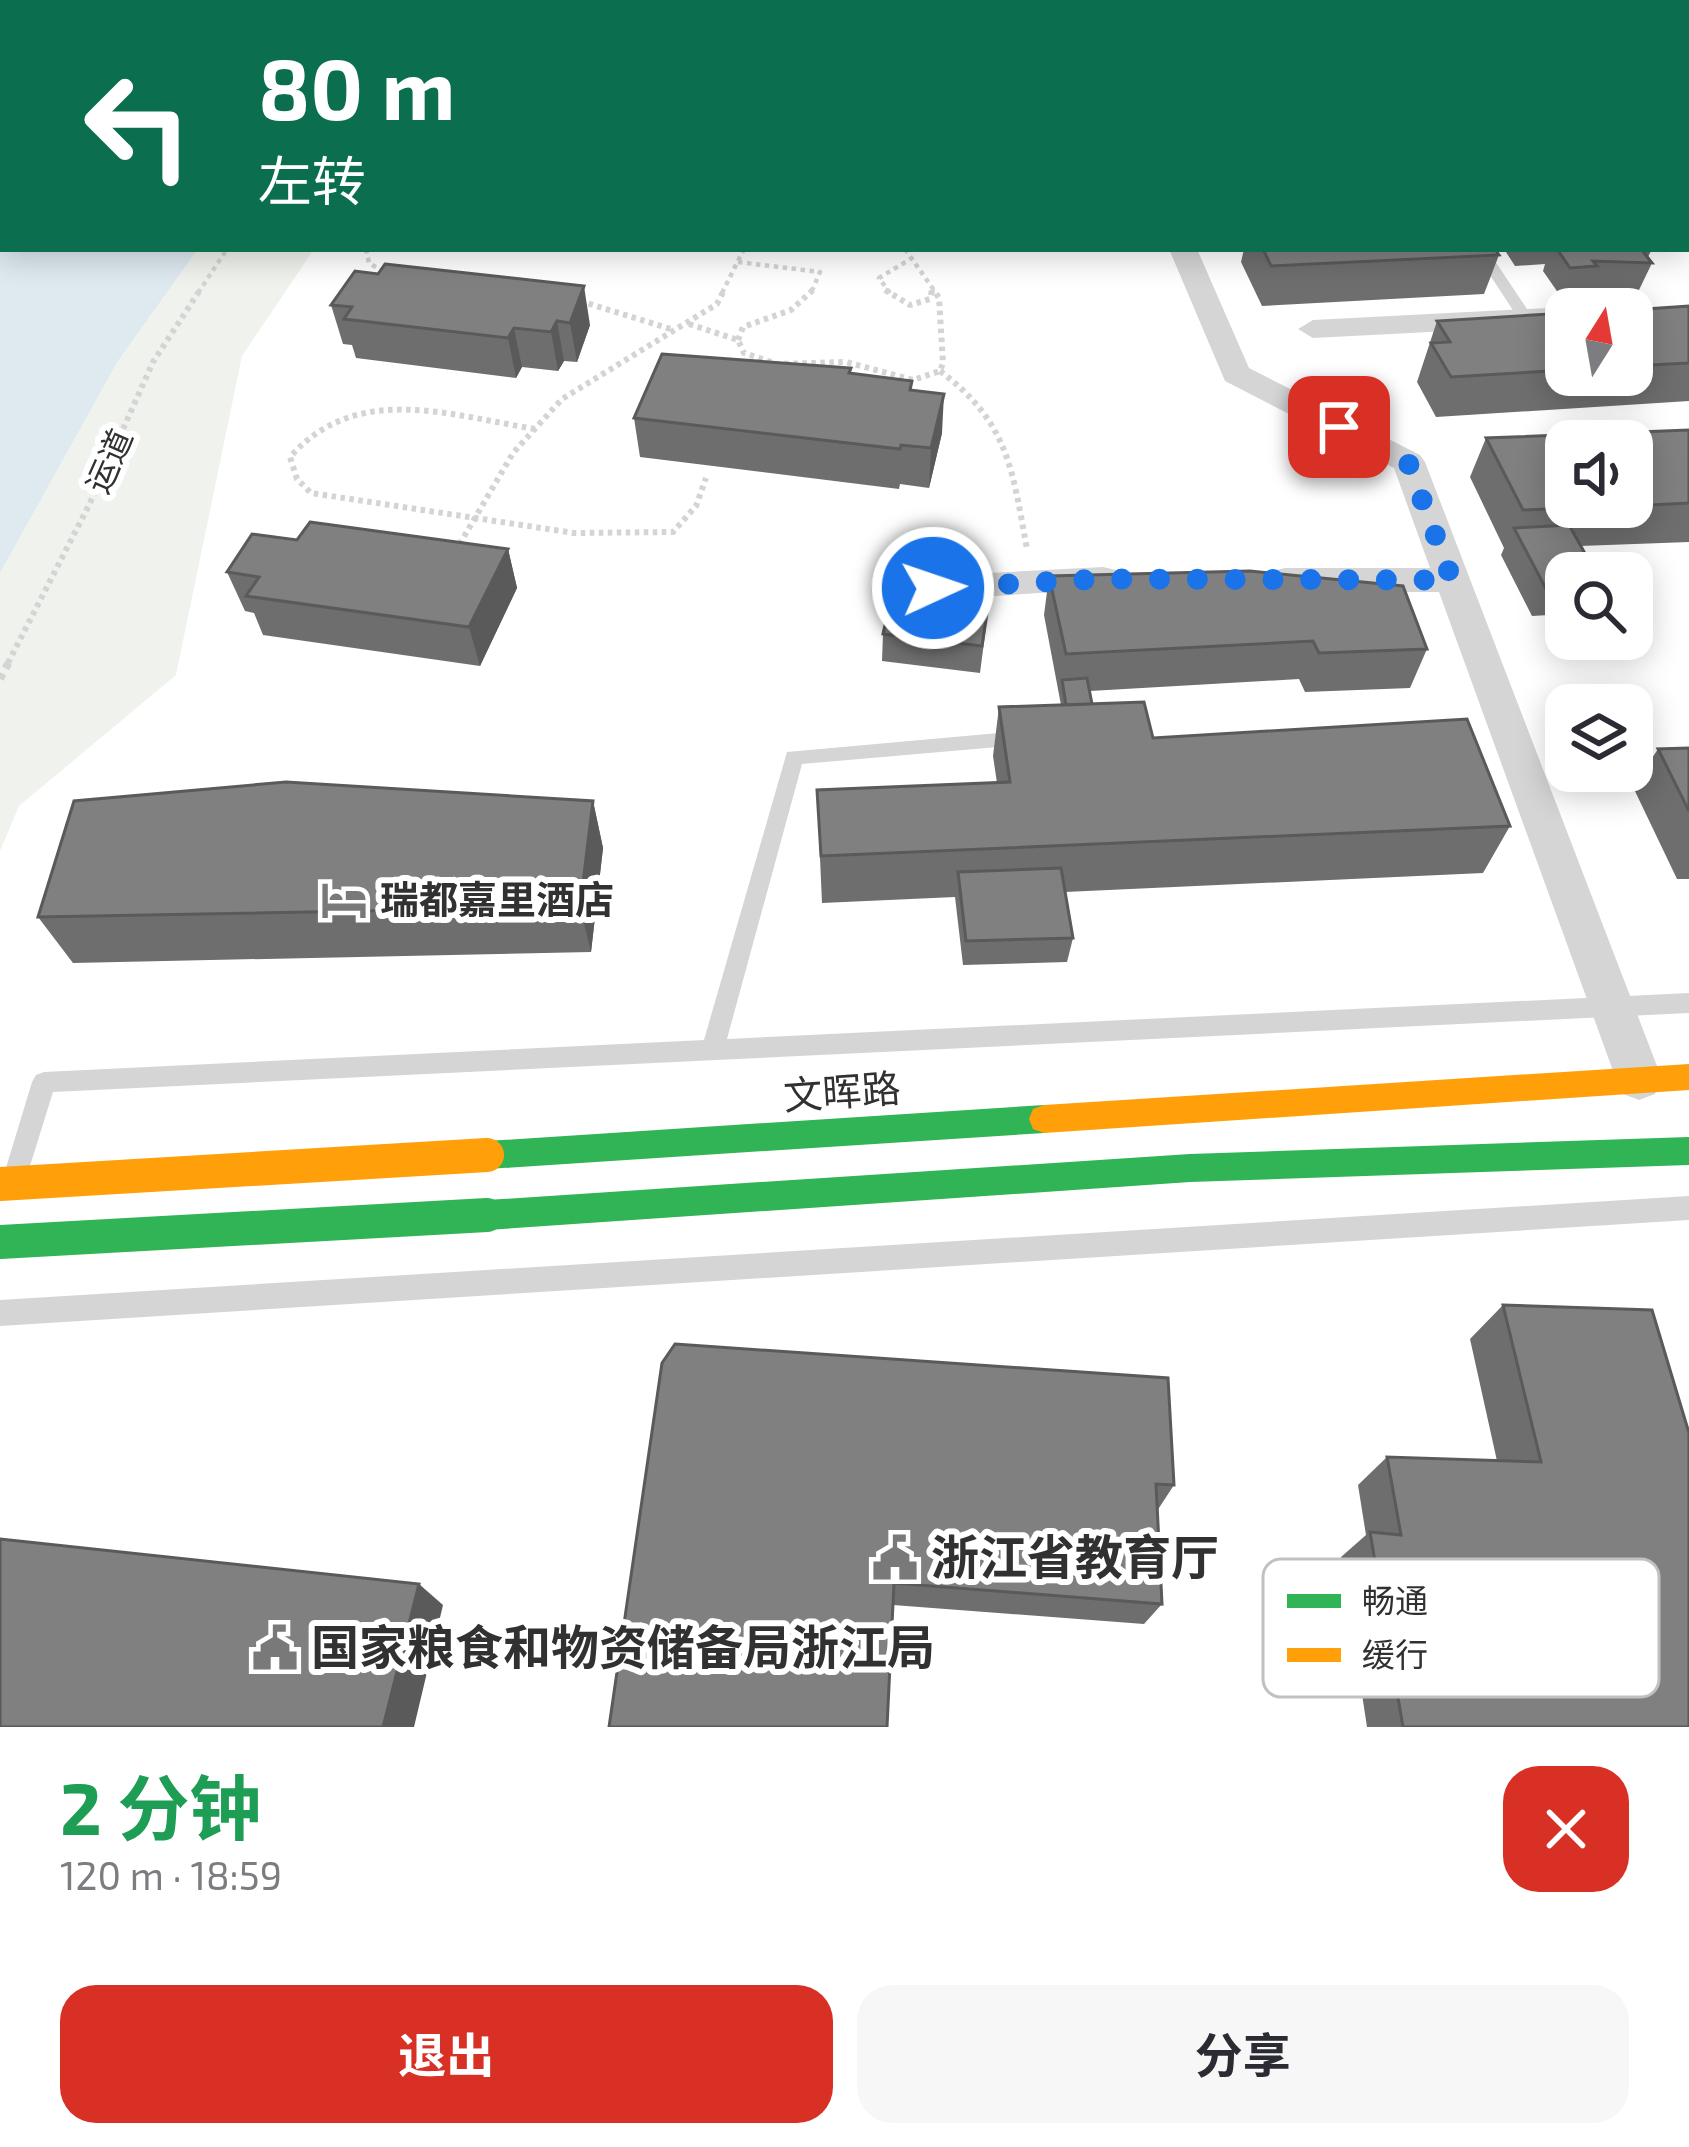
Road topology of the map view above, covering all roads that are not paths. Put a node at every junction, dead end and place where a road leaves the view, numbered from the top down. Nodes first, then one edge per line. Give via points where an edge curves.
1 (1184, 252) edge
2 (1482, 252) edge
3 (1545, 317) edge
4 (1525, 318) junction
5 (1313, 329) dead end
6 (1145, 579) edge
7 (1261, 580) edge
8 (1452, 580) junction
9 (933, 588) edge
10 (1024, 738) edge
11 (1689, 1003) edge
12 (1612, 1007) junction
13 (712, 1050) junction
14 (1689, 1078) edge
15 (1639, 1079) junction
16 (1689, 1150) edge
17 (3, 1194) edge
18 (1689, 1208) edge
19 (0, 1242) edge
20 (0, 1312) edge

1 - 8 street via 1236,374 1408,462
2 - 4 lane
3 - 4 street
4 - 5 street
6 - 9 street
7 - 8 street
8 - 12 street
10 - 13 lane via 794,757
11 - 12 lane
12 - 13 lane
12 - 15 street
13 - 17 lane via 44,1082
14 - 15 main road, 文晖路
15 - 17 main road, 文晖路, bridge
16 - 19 main road, bridge via 1190,1168
18 - 20 lane

